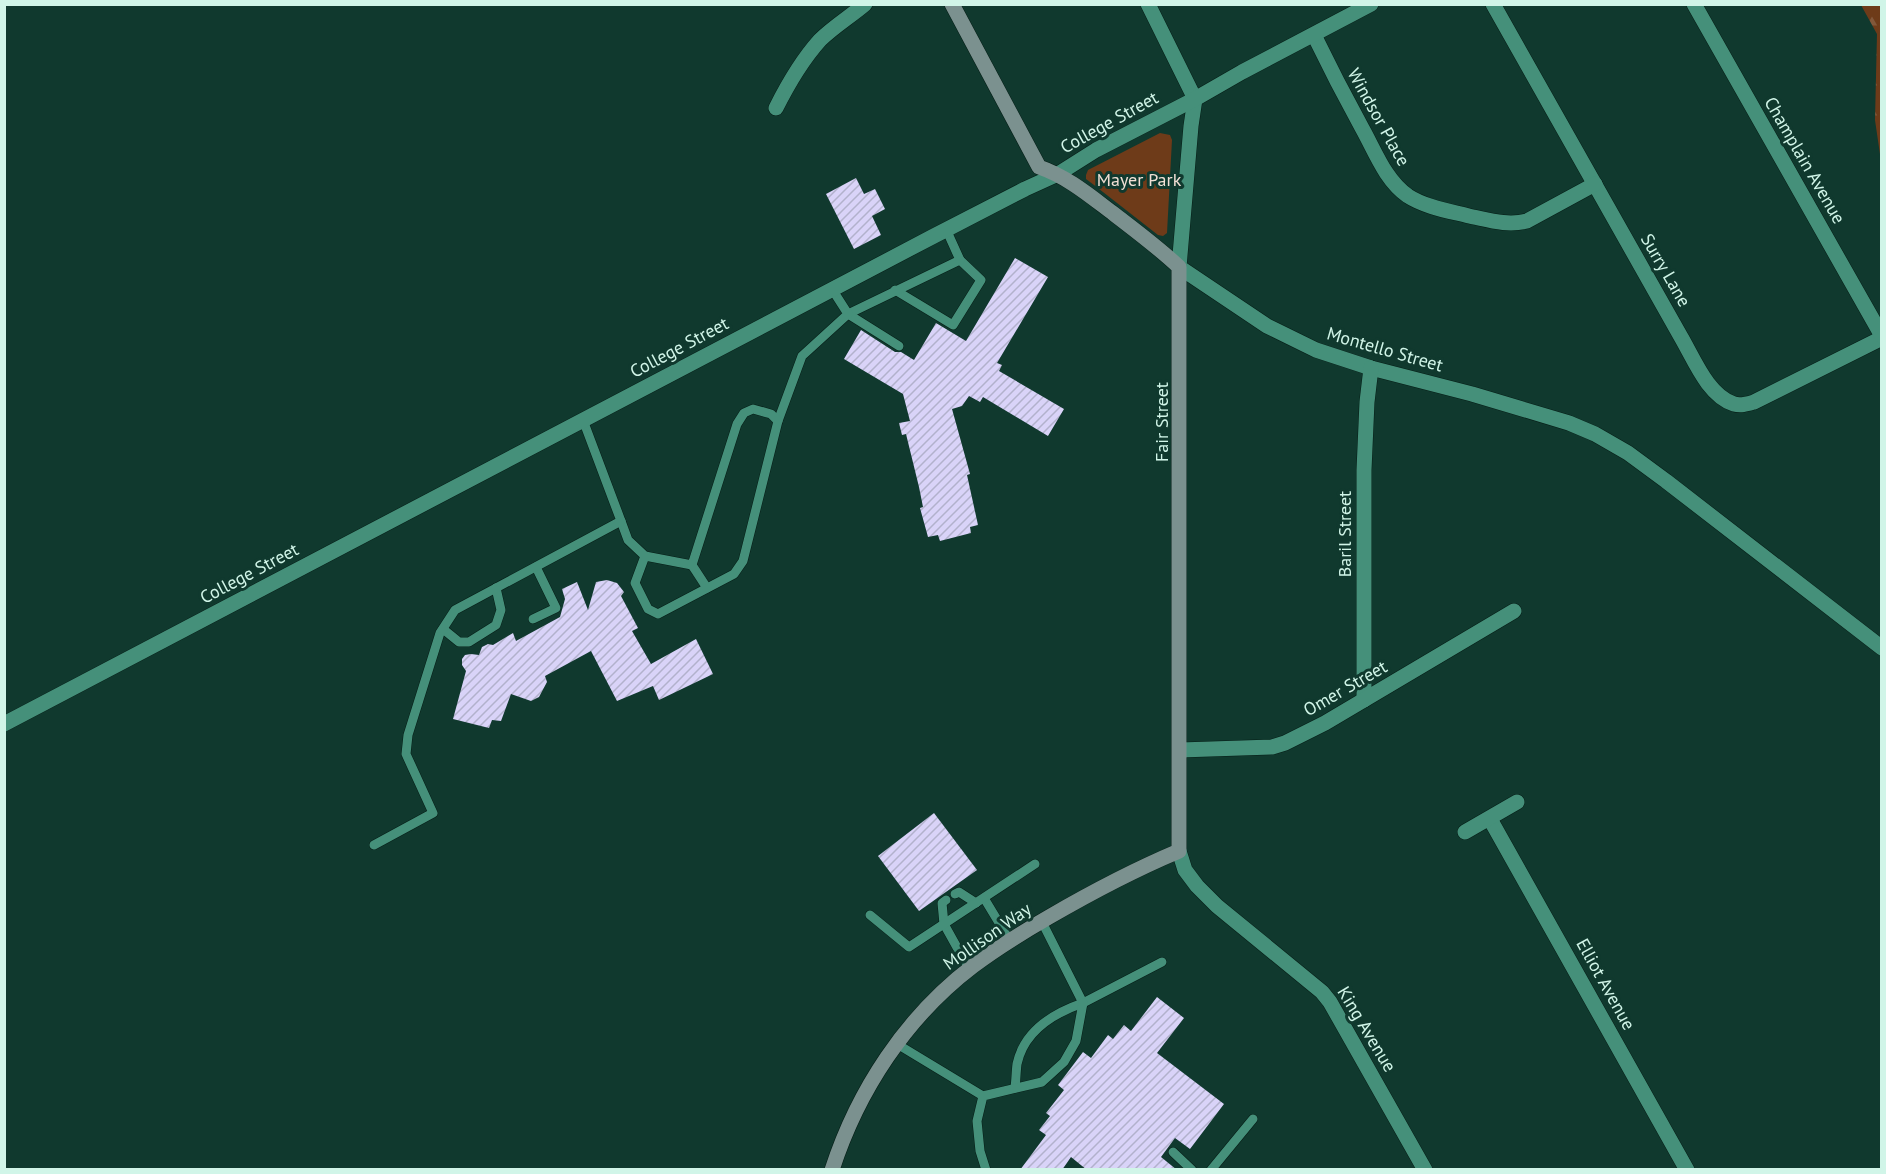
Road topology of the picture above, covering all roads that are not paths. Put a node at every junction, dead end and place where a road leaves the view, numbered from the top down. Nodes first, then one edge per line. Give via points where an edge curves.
1 (865, 4) edge
2 (952, 4) edge
3 (1148, 4) edge
4 (1371, 4) edge
5 (1493, 4) edge
6 (1694, 4) edge
7 (1314, 34) junction
8 (1195, 99) junction
9 (776, 108) dead end
10 (1058, 174) junction
11 (1595, 184) junction
12 (946, 229) junction
13 (960, 260) junction
14 (1179, 267) junction
15 (832, 289) junction
16 (895, 290) junction
17 (848, 314) junction
18 (1881, 337) edge
19 (899, 346) dead end
20 (1371, 368) junction
21 (584, 420) junction
22 (778, 421) junction
23 (621, 521) junction
24 (645, 556) junction
25 (692, 565) junction
26 (536, 567) junction
27 (496, 588) junction
28 (707, 588) junction
29 (1514, 611) dead end
30 (533, 619) dead end
31 (443, 629) junction
32 (1881, 648) edge
33 (1364, 700) junction
34 (4, 724) edge
35 (1180, 750) junction
36 (1517, 802) dead end
37 (1490, 819) junction
38 (1465, 832) dead end
39 (374, 845) dead end
40 (1179, 851) junction
41 (1035, 864) dead end
42 (955, 894) dead end
43 (946, 900) dead end
44 (980, 901) junction
45 (870, 915) dead end
46 (1042, 921) junction
47 (944, 924) junction
48 (1010, 941) junction
49 (1162, 962) dead end
50 (969, 969) junction
51 (1083, 1003) junction
52 (897, 1044) junction
53 (1015, 1088) junction
54 (983, 1096) junction
55 (1253, 1119) dead end
56 (1173, 1152) dead end
57 (832, 1170) edge
58 (986, 1170) edge
59 (1192, 1170) edge
60 (1211, 1170) edge
61 (1425, 1170) edge
62 (1687, 1170) edge

1 - 9 street via 821,39 786,87
2 - 10 main road, Montello Street via 1039,167
3 - 8 street
4 - 7 street, College Street
5 - 11 street, Surry Lane
6 - 18 street, Champlain Avenue
7 - 8 street, College Street
7 - 11 street, Windsor Place via 1384,168 1394,184 1409,196 1448,211 1515,224
8 - 10 street, College Street
8 - 14 street, Fair Street
10 - 12 street, College Street
10 - 14 main road, Montello Street
11 - 18 street, Surry Lane via 1708,382 1732,403 1742,405 1762,399
12 - 13 lane
12 - 15 street, College Street
13 - 16 lane
13 - 16 lane via 981,280 953,325
14 - 20 street, Montello Street via 1267,326 1316,350
14 - 35 main road, Fair Street
15 - 17 lane
15 - 21 street, College Street
16 - 17 lane
17 - 19 lane
17 - 22 lane via 802,356
20 - 32 street, Montello Street via 1472,394 1595,434 1666,481
20 - 33 street, Baril Street via 1364,470
21 - 23 lane
21 - 34 street, College Street
22 - 25 lane via 771,414 753,409 744,413 737,424
22 - 28 lane via 743,561 734,574
23 - 24 lane via 628,540
23 - 26 lane
24 - 25 lane
24 - 28 lane via 635,583 648,609 658,614
25 - 28 lane
26 - 27 lane
26 - 30 lane via 556,608
27 - 31 lane via 454,610
27 - 31 lane via 501,610 496,625 469,642 459,642
29 - 33 street, Omer Street
31 - 39 lane via 408,735 406,754 433,813
33 - 35 street, Omer Street via 1326,723 1272,747
35 - 40 main road, Fair Street
36 - 37 street
37 - 38 street
37 - 62 street, Elliot Avenue
40 - 46 main road, Mollison Way via 1111,882
40 - 61 street, King Avenue via 1185,870 1197,886 1330,1002
41 - 44 lane
42 - 44 lane
43 - 47 lane via 942,903
44 - 47 lane
44 - 48 lane
45 - 47 lane via 909,946
46 - 48 main road, Mollison Way
46 - 51 lane
47 - 50 lane
48 - 50 main road, Mollison Way
49 - 51 lane
50 - 52 main road, Mollison Way via 942,992
51 - 53 lane via 1040,1025 1017,1063
51 - 53 lane via 1076,1041 1064,1062 1042,1082
52 - 54 lane
52 - 57 main road, Mollison Way via 858,1105
53 - 54 lane
54 - 58 lane via 977,1121
55 - 60 lane
56 - 59 lane

